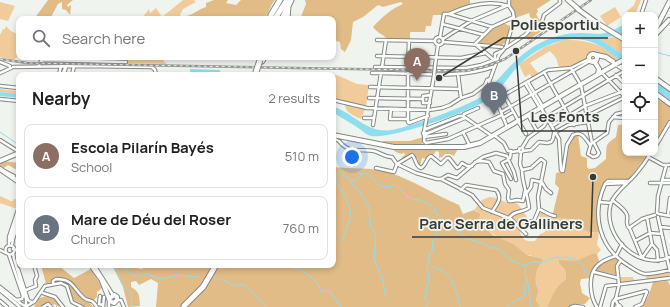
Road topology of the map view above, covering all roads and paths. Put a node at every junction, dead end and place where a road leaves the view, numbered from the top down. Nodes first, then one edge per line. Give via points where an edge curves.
1 (280, 0) edge
2 (484, 0) edge
3 (509, 0) edge
4 (568, 0) edge
5 (646, 0) edge
6 (289, 1) edge
7 (560, 1) edge
8 (670, 1) edge
9 (482, 4) junction
10 (508, 6) junction
11 (642, 12) edge
12 (449, 14) junction
13 (276, 16) edge
14 (277, 16) edge
15 (287, 16) edge
16 (514, 18) junction
17 (666, 20) edge
18 (472, 21) junction
19 (658, 23) edge
20 (442, 24) junction
21 (492, 27) junction
22 (460, 28) junction
23 (658, 31) edge
24 (484, 35) junction
25 (622, 38) edge
26 (442, 39) junction
27 (377, 40) dead end
28 (386, 40) junction
29 (409, 41) junction
30 (435, 42) junction
31 (475, 44) junction
32 (438, 46) junction
33 (506, 47) junction
34 (486, 53) junction
35 (377, 56) dead end
36 (383, 56) junction
37 (409, 57) junction
38 (437, 58) junction
39 (595, 58) junction
40 (262, 60) edge
41 (494, 60) junction
42 (622, 61) edge
43 (0, 62) edge
44 (126, 62) dead end
45 (61, 66) junction
46 (66, 66) junction
47 (74, 66) junction
48 (10, 67) junction
49 (38, 67) junction
50 (375, 67) dead end
51 (382, 67) junction
52 (408, 67) junction
53 (494, 67) junction
54 (609, 68) junction
55 (572, 69) junction
56 (622, 69) edge
57 (622, 69) edge
58 (59, 72) edge
59 (64, 72) edge
60 (73, 72) edge
61 (155, 72) edge
62 (257, 72) edge
63 (544, 72) junction
64 (622, 72) edge
65 (0, 73) edge
66 (372, 73) dead end
67 (381, 73) junction
68 (408, 73) junction
69 (458, 74) junction
70 (597, 74) junction
71 (616, 75) junction
72 (658, 78) edge
73 (489, 79) junction
74 (609, 80) junction
75 (622, 81) edge
76 (527, 82) junction
77 (550, 84) junction
78 (580, 85) junction
79 (0, 86) edge
80 (370, 87) dead end
81 (378, 87) junction
82 (670, 87) edge
83 (16, 88) edge
84 (408, 88) junction
85 (432, 88) junction
86 (460, 89) junction
87 (621, 92) joint
88 (533, 94) junction
89 (431, 95) junction
90 (583, 96) junction
91 (658, 96) edge
92 (558, 97) junction
93 (369, 98) dead end
94 (377, 98) junction
95 (408, 98) junction
96 (461, 98) junction
97 (622, 98) edge
98 (0, 99) edge
99 (423, 99) junction
100 (16, 101) edge
101 (336, 101) edge
102 (430, 103) junction
103 (670, 104) edge
104 (510, 106) junction
105 (585, 106) junction
106 (541, 107) junction
107 (375, 108) junction
108 (478, 108) dead end
109 (564, 108) junction
110 (391, 109) junction
111 (408, 109) junction
112 (429, 110) junction
113 (513, 112) junction
114 (622, 112) edge
115 (502, 115) junction
116 (568, 115) junction
117 (428, 116) junction
118 (464, 116) junction
119 (528, 116) junction
120 (586, 116) junction
121 (613, 117) junction
122 (364, 118) dead end
123 (374, 118) junction
124 (547, 118) junction
125 (622, 118) edge
126 (407, 119) junction
127 (518, 121) junction
128 (588, 122) junction
129 (670, 122) edge
130 (574, 124) junction
131 (373, 125) dead end
132 (477, 126) junction
133 (552, 126) junction
134 (507, 127) junction
135 (537, 131) junction
136 (463, 132) junction
137 (555, 132) junction
138 (425, 134) junction
139 (446, 134) dead end
140 (494, 134) junction
141 (526, 134) dead end
142 (336, 138) edge
143 (0, 140) edge
144 (658, 142) edge
145 (592, 143) junction
146 (470, 146) junction
147 (521, 150) junction
148 (16, 151) edge
149 (16, 153) edge
150 (16, 153) edge
151 (588, 154) junction
152 (508, 155) junction
153 (648, 157) joint
154 (587, 158) dead end
155 (2, 160) edge
156 (475, 162) junction
157 (397, 164) junction
158 (670, 165) edge
159 (472, 166) junction
160 (563, 166) junction
161 (666, 166) junction
162 (376, 168) dead end
163 (1, 170) edge
164 (522, 170) junction
165 (562, 171) dead end
166 (440, 179) junction
167 (511, 179) dead end
168 (16, 181) edge
169 (541, 181) junction
170 (628, 182) junction
171 (662, 182) junction
172 (670, 182) edge
173 (650, 183) dead end
174 (461, 190) junction
175 (525, 193) junction
176 (551, 193) dead end
177 (670, 198) edge
178 (599, 202) junction
179 (612, 202) junction
180 (539, 209) junction
181 (492, 212) junction
182 (658, 215) junction
183 (16, 216) edge
184 (555, 216) dead end
185 (669, 216) edge
186 (647, 217) junction
187 (510, 218) junction
188 (526, 222) dead end
189 (16, 223) edge
190 (660, 227) junction
191 (630, 228) junction
192 (670, 228) edge
193 (16, 230) edge
194 (650, 233) junction
195 (526, 234) dead end
196 (662, 234) junction
197 (635, 241) junction
198 (622, 244) junction
199 (652, 244) junction
200 (10, 246) junction
201 (0, 249) edge
202 (16, 249) edge
203 (11, 254) junction
204 (616, 256) junction
205 (642, 258) junction
206 (668, 258) edge
207 (620, 260) junction
208 (658, 261) junction
209 (16, 265) edge
210 (16, 267) edge
211 (16, 268) edge
212 (17, 268) edge
213 (35, 268) edge
214 (93, 268) edge
215 (93, 268) edge
216 (213, 268) edge
217 (670, 270) edge
218 (594, 272) junction
219 (618, 278) junction
220 (670, 279) edge
221 (102, 282) junction
222 (53, 284) junction
223 (619, 284) junction
224 (0, 287) edge
225 (0, 290) edge
226 (26, 293) junction
227 (42, 293) junction
228 (100, 296) dead end
229 (104, 297) dead end
230 (25, 298) junction
231 (114, 299) junction
232 (615, 299) junction
233 (15, 300) junction
234 (0, 301) edge
235 (34, 302) junction
236 (26, 306) edge
237 (103, 306) edge
238 (184, 306) edge
239 (618, 306) edge
240 (7, 307) edge
241 (20, 307) edge
242 (32, 307) edge
243 (43, 307) edge
244 (51, 307) edge
245 (63, 307) edge
246 (82, 307) edge
247 (97, 307) edge
248 (109, 307) edge
249 (118, 307) edge
250 (124, 307) edge
251 (571, 307) edge
252 (583, 307) edge
253 (597, 307) edge
254 (600, 307) edge
255 (612, 307) edge
256 (635, 307) edge

1 - 13 highway
2 - 9 street
3 - 10 street
4 - 25 main road via 592,20
5 - 11 street
6 - 14 highway
6 - 15 highway
7 - 33 street via 544,15 541,25 532,28
8 - 17 main road
8 - 19 main road
9 - 10 street via 498,3
9 - 12 street via 465,6
10 - 16 street via 514,12
10 - 18 street
12 - 18 street
12 - 20 street via 443,14
16 - 21 street
16 - 33 street
17 - 23 main road
18 - 21 street
18 - 22 street
20 - 22 street
20 - 26 street
21 - 24 street
22 - 24 street
22 - 26 street
24 - 31 street
26 - 30 street via 436,38
26 - 31 street
26 - 32 street via 442,45
27 - 28 street
28 - 29 street
28 - 36 street
29 - 30 street
29 - 37 street
30 - 32 street
31 - 33 street
31 - 34 street
32 - 38 street
33 - 41 street via 495,54
33 - 53 street
34 - 38 street via 461,58
34 - 41 street
35 - 36 street
36 - 37 street
36 - 51 street
37 - 38 street
37 - 52 street
38 - 85 street, bridge
39 - 54 main road via 600,68
39 - 55 street
39 - 55 street
39 - 56 main road via 608,57
39 - 70 main road
40 - 62 highway, bridge
41 - 52 street via 466,68
42 - 54 main road, bridge
43 - 48 street
44 - 49 street via 41,60
45 - 46 street
45 - 49 street
45 - 58 street
46 - 47 street
46 - 59 street
47 - 60 street
47 - 61 street via 152,67
48 - 49 street
48 - 65 street
50 - 51 street
51 - 52 street
53 - 69 street
53 - 73 street
54 - 57 main road via 617,66
54 - 70 main road
54 - 74 street
54 - 78 main road
55 - 63 street
55 - 77 street
55 - 78 street
63 - 76 street
63 - 77 street
64 - 71 street
66 - 67 street
67 - 68 street
67 - 81 street
68 - 69 street
68 - 84 street
69 - 86 street
70 - 78 main road
71 - 74 street
71 - 75 street
72 - 82 main road
73 - 96 street via 473,94
73 - 115 street
74 - 87 street
74 - 90 street
76 - 88 street
76 - 104 street via 504,96
77 - 88 street
77 - 92 street
78 - 90 street
78 - 92 main road
79 - 83 street
80 - 81 street
81 - 84 street
81 - 94 street
84 - 85 street
84 - 95 street
85 - 86 street
85 - 89 street
86 - 96 street
87 - 105 street
88 - 104 street
88 - 106 street
89 - 99 street via 423,95
89 - 102 street
90 - 105 street
90 - 109 street
91 - 103 main road
92 - 106 main road
92 - 109 street
93 - 94 street
94 - 95 street
94 - 107 street
95 - 99 street
95 - 111 street
96 - 112 street via 443,108
97 - 120 street
98 - 100 street
99 - 102 street via 424,103
101 - 107 street
102 - 112 street
104 - 113 street
104 - 115 street
105 - 116 street
105 - 120 street
106 - 119 main road
106 - 124 street
106 - 127 main road
107 - 110 street
107 - 123 street
108 - 118 street
109 - 116 street
109 - 124 street
110 - 111 street
110 - 126 street via 390,119
111 - 112 street
111 - 126 street
112 - 117 street
113 - 115 street
113 - 127 street
114 - 121 street
115 - 132 street
115 - 134 street
116 - 130 street
116 - 133 street
117 - 126 street via 409,123
117 - 138 street
118 - 132 street
118 - 138 street
118 - 138 street via 427,128
119 - 127 main road
119 - 135 street
120 - 128 street
121 - 125 street
121 - 145 street via 609,122 607,134
122 - 123 street
123 - 131 street
124 - 133 street
124 - 135 street via 546,124
127 - 134 main road
127 - 141 street
128 - 130 street
128 - 145 street
129 - 144 street
130 - 137 street
132 - 136 street
132 - 140 street
133 - 137 street
134 - 140 main road
135 - 147 street via 528,138
136 - 138 street via 448,139 428,143 424,142
136 - 146 street
137 - 147 street via 553,139 547,144 539,142 530,150
137 - 160 street via 559,139
138 - 139 street
140 - 146 main road
140 - 152 street
142 - 146 main road via 392,147
142 - 157 street via 352,150 377,152 392,157
143 - 148 street
145 - 151 street
145 - 151 street via 598,154 593,157
145 - 160 street via 582,135 573,135
147 - 152 street
147 - 164 street
149 - 155 main road
150 - 155 main road
151 - 154 street
152 - 152 street via 514,172 516,180 516,174
152 - 156 street via 492,153
152 - 167 street via 502,163
153 - 161 street
153 - 170 street
156 - 159 street
156 - 175 street via 488,162 494,171 503,174 510,190 509,201 523,202
157 - 159 street via 412,155 420,168 431,156 441,164 449,158 457,168 463,162 466,166
157 - 162 street via 394,172
157 - 166 street via 419,174
158 - 161 street
159 - 166 street via 457,178 448,175
160 - 165 street
161 - 171 street
163 - 168 main road
164 - 169 street via 530,169 543,160 545,163
164 - 175 street
166 - 174 street
169 - 175 street via 532,180 531,187
169 - 176 street
169 - 180 street via 537,199
170 - 178 street via 608,181
170 - 179 street
171 - 172 street
171 - 173 street
171 - 182 street via 658,198
174 - 181 street via 473,196 483,208
174 - 181 street via 467,185 496,190 499,200
175 - 187 street via 528,209 514,213
177 - 185 street
178 - 179 street
178 - 204 street via 599,222 603,238
179 - 191 street via 626,213 627,226
179 - 198 street via 612,229
180 - 184 street
180 - 188 street via 534,221
181 - 187 street
182 - 185 street
182 - 186 street
182 - 190 street
183 - 200 street via 9,237
186 - 191 street
186 - 194 street
187 - 195 street
189 - 200 street
190 - 192 street
190 - 196 street
191 - 197 street
193 - 200 street
194 - 196 street
194 - 197 street
194 - 199 street
196 - 206 street
197 - 205 street
198 - 204 street
198 - 205 street
199 - 205 street
199 - 208 street via 657,250
200 - 201 street
200 - 202 street
200 - 203 street
200 - 203 street via 6,249
201 - 203 street
203 - 209 street
203 - 210 street
203 - 230 street
204 - 207 street
204 - 218 street via 595,267
205 - 208 street
206 - 208 street
206 - 217 street
207 - 217 street via 644,274
207 - 219 street via 617,266
211 - 226 street
212 - 226 street
213 - 226 street via 36,286
214 - 221 main road
215 - 231 street
216 - 238 highway via 203,287
218 - 219 street
218 - 253 street via 591,281 593,301
219 - 223 street
220 - 223 street
221 - 231 main road
221 - 231 main road
222 - 227 street via 47,286
222 - 246 street via 65,284 71,300
222 - 247 street via 56,279 66,281 75,286 85,298 92,300
223 - 232 street
223 - 254 street via 606,286
224 - 233 street
225 - 233 street
226 - 230 street
226 - 235 street via 29,302
227 - 235 street
227 - 242 street
227 - 245 street via 55,297
228 - 237 street via 99,304
229 - 237 street
230 - 233 street
230 - 236 street
231 - 248 street
231 - 249 main road
231 - 250 street
232 - 239 street
232 - 255 street
232 - 256 street via 647,292 642,304
233 - 236 street
233 - 241 street
234 - 240 street
235 - 236 street
243 - 244 street via 48,304
251 - 252 street

